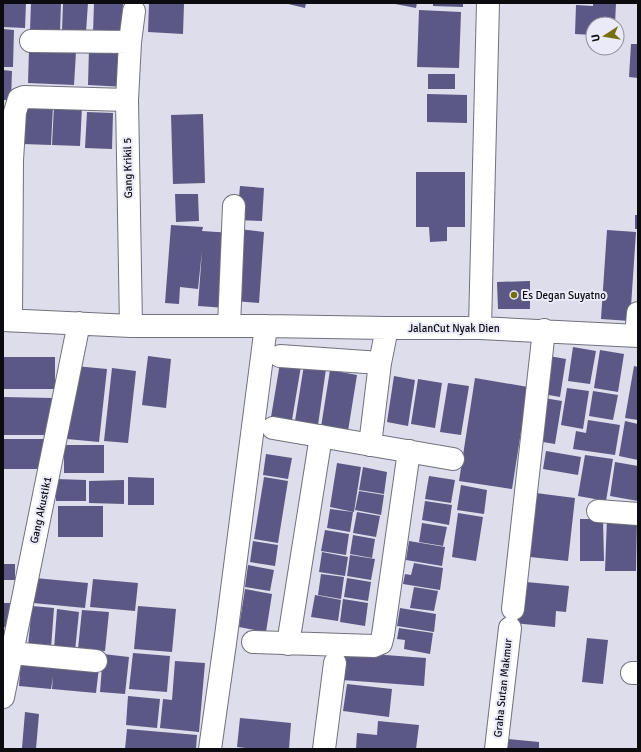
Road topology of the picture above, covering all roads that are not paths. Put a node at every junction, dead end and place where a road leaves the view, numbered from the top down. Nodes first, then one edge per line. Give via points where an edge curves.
1 (488, 3) edge
2 (134, 11) dead end
3 (31, 41) dead end
4 (130, 42) junction
5 (127, 100) junction
6 (234, 206) dead end
7 (638, 313) edge
8 (7, 320) edge
9 (79, 323) junction
10 (131, 326) junction
11 (229, 326) junction
12 (266, 326) junction
13 (387, 328) junction
14 (480, 328) junction
15 (544, 330) junction
16 (637, 336) edge
17 (280, 356) dead end
18 (380, 363) junction
19 (273, 428) dead end
20 (321, 436) junction
21 (370, 445) junction
22 (409, 451) junction
23 (453, 459) dead end
24 (598, 511) dead end
25 (638, 514) edge
26 (253, 642) dead end
27 (288, 644) junction
28 (12, 653) junction
29 (96, 661) dead end
30 (335, 664) dead end
31 (3, 697) edge
32 (210, 749) edge
33 (324, 749) edge
34 (496, 749) edge

1 - 14 street
2 - 4 street, Gang Krikil 5
3 - 4 street
4 - 5 street, Gang Krikil 5
5 - 8 street via 24,97 19,99 15,112 12,160
5 - 10 street, Gang Krikil 5
6 - 11 street
7 - 16 street
8 - 9 street, JalanCut Nyak Dien
9 - 10 street, JalanCut Nyak Dien
9 - 28 street, Gang Akustik1
10 - 11 street, JalanCut Nyak Dien
11 - 12 street, JalanCut Nyak Dien
12 - 13 street, JalanCut Nyak Dien
12 - 32 street
13 - 14 street, JalanCut Nyak Dien
13 - 18 street
14 - 15 street, JalanCut Nyak Dien
15 - 16 street, JalanCut Nyak Dien
15 - 34 street, Graha Sutan Makmur
17 - 18 street
18 - 21 street
19 - 20 street
20 - 21 street
20 - 27 street
21 - 22 street
22 - 23 street
22 - 27 street via 381,643 374,646
24 - 25 street
26 - 27 street
28 - 29 street
28 - 31 street, Gang Akustik1
30 - 33 street

